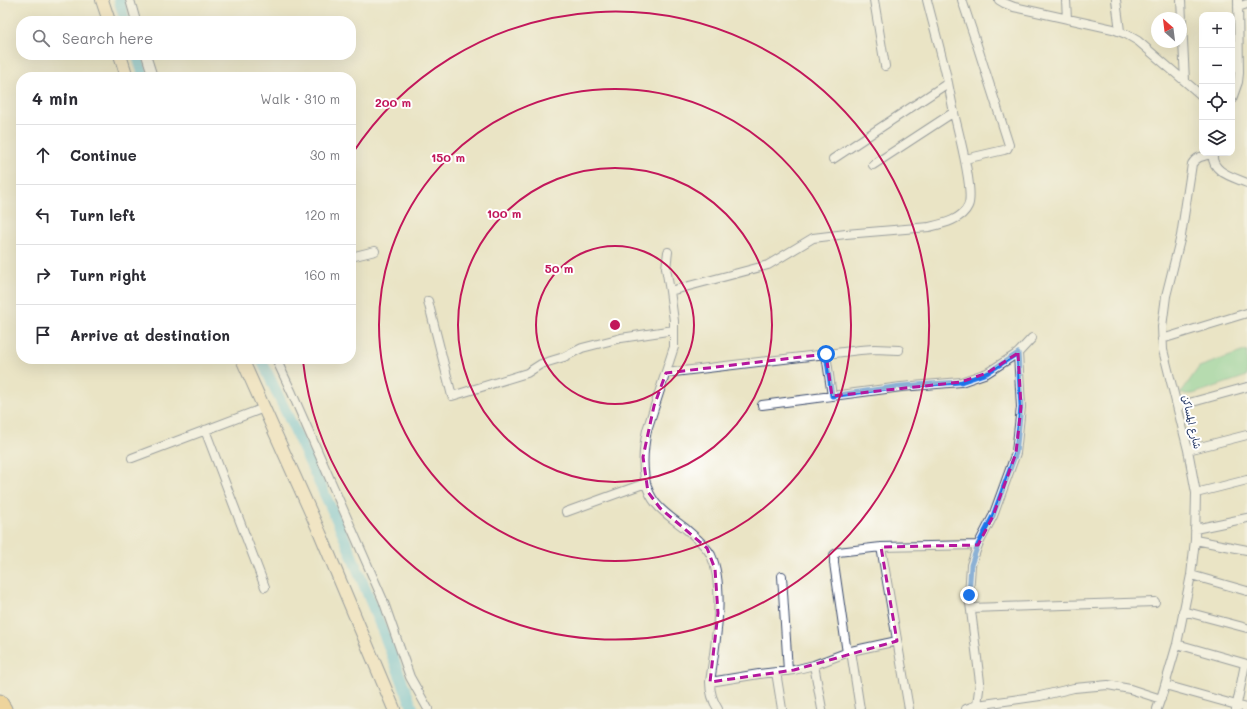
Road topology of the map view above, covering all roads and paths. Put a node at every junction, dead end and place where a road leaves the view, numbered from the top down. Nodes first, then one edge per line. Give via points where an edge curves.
1 (102, 0) edge
2 (130, 0) edge
3 (874, 0) edge
4 (927, 0) edge
5 (962, 0) edge
6 (999, 0) edge
7 (1066, 0) edge
8 (1116, 0) edge
9 (1181, 0) edge
10 (1238, 3) edge
11 (1013, 4) edge
12 (1247, 4) edge
13 (107, 16) edge
14 (135, 16) edge
15 (1067, 19) junction
16 (1120, 31) junction
17 (122, 60) edge
18 (148, 60) edge
19 (1243, 62) edge
20 (885, 66) dead end
21 (125, 72) edge
22 (151, 72) edge
23 (1185, 81) junction
24 (948, 83) junction
25 (1235, 88) edge
26 (1199, 93) edge
27 (954, 112) junction
28 (1204, 156) edge
29 (1213, 156) edge
30 (833, 159) dead end
31 (965, 159) junction
32 (873, 165) dead end
33 (1247, 183) edge
34 (375, 251) dead end
35 (668, 252) dead end
36 (356, 256) edge
37 (670, 291) junction
38 (428, 301) dead end
39 (1247, 313) edge
40 (674, 330) junction
41 (1032, 338) dead end
42 (1162, 339) junction
43 (899, 350) dead end
44 (1018, 353) junction
45 (826, 354) junction
46 (244, 364) edge
47 (278, 364) edge
48 (666, 373) junction
49 (1247, 387) edge
50 (832, 396) junction
51 (762, 405) dead end
52 (1178, 406) junction
53 (264, 408) junction
54 (205, 430) junction
55 (1247, 435) edge
56 (1188, 450) junction
57 (132, 458) dead end
58 (1247, 480) edge
59 (646, 483) junction
60 (1196, 493) junction
61 (566, 512) dead end
62 (1247, 518) edge
63 (1195, 529) junction
64 (1195, 540) junction
65 (978, 545) junction
66 (881, 548) junction
67 (1247, 550) edge
68 (1190, 575) junction
69 (782, 576) dead end
70 (265, 587) dead end
71 (1247, 591) edge
72 (1155, 602) dead end
73 (971, 608) junction
74 (1183, 611) junction
75 (1247, 628) edge
76 (897, 641) junction
77 (1176, 644) junction
78 (849, 652) junction
79 (1246, 664) edge
80 (814, 665) junction
81 (788, 670) junction
82 (776, 672) junction
83 (710, 682) junction
84 (1165, 685) junction
85 (1161, 700) junction
86 (0, 701) edge
87 (977, 705) junction
88 (1236, 707) edge
89 (1247, 708) edge
90 (5, 709) edge
91 (394, 709) edge
92 (428, 709) edge
93 (718, 709) edge
94 (782, 709) edge
95 (822, 709) edge
96 (860, 709) edge
97 (909, 709) edge
98 (966, 709) edge
99 (1157, 709) edge

1 - 13 street
2 - 14 street
3 - 20 street
4 - 24 street
5 - 31 street via 1009,145 1004,150
6 - 11 street
7 - 15 street
8 - 16 street
9 - 23 street
10 - 12 street
10 - 19 street
11 - 15 street
15 - 16 street
16 - 23 street via 1138,41
17 - 21 street
18 - 22 street
19 - 25 street
23 - 26 street
24 - 27 street
24 - 30 street
27 - 31 street
27 - 32 street
28 - 42 street, شارع المساكن via 1195,159 1192,164 1181,236 1166,296
29 - 33 street via 1214,164 1220,171
31 - 37 street via 969,205 966,211 953,220 929,227 813,238 768,265
34 - 36 street
35 - 37 street via 666,268
37 - 40 street
38 - 40 street via 452,396 527,373 540,364 564,357 582,348 621,338
39 - 42 street
40 - 48 street via 674,347
41 - 44 street
42 - 52 street, شارع المساكن
43 - 45 street via 874,349
44 - 50 street via 987,373 961,382 901,386
44 - 65 street via 1021,407 1016,453 993,516
45 - 48 street
45 - 50 street
46 - 53 street
47 - 92 street via 383,600 410,677
48 - 59 street via 646,436
49 - 52 street
50 - 51 street
52 - 56 street, شارع المساكن
53 - 54 street
53 - 91 street
54 - 57 street
54 - 70 street
55 - 56 street
56 - 60 street, شارع المساكن
58 - 60 street
59 - 61 street
59 - 83 street via 651,497 660,508 697,538 712,557 718,591 718,613
60 - 63 street, شارع المساكن
62 - 63 street
63 - 64 street, شارع المساكن
64 - 67 street
64 - 68 street, شارع المساكن
65 - 66 street
65 - 73 street via 971,565
66 - 76 street
66 - 78 street via 838,552 834,555
68 - 71 street
68 - 74 street, شارع المساكن
69 - 81 street
72 - 73 street
73 - 87 street via 980,682
74 - 75 street
74 - 77 street, شارع المساكن
76 - 78 street
76 - 97 street
77 - 79 street
77 - 84 street, شارع المساكن
78 - 80 street
78 - 96 street
79 - 88 street
80 - 81 street
80 - 95 street
81 - 82 street
82 - 83 street
82 - 94 street
83 - 93 street via 713,702
84 - 85 street, شارع المساكن
84 - 88 street
85 - 87 street via 1108,684
85 - 99 street, شارع المساكن
86 - 90 main road
87 - 98 street
88 - 89 street

